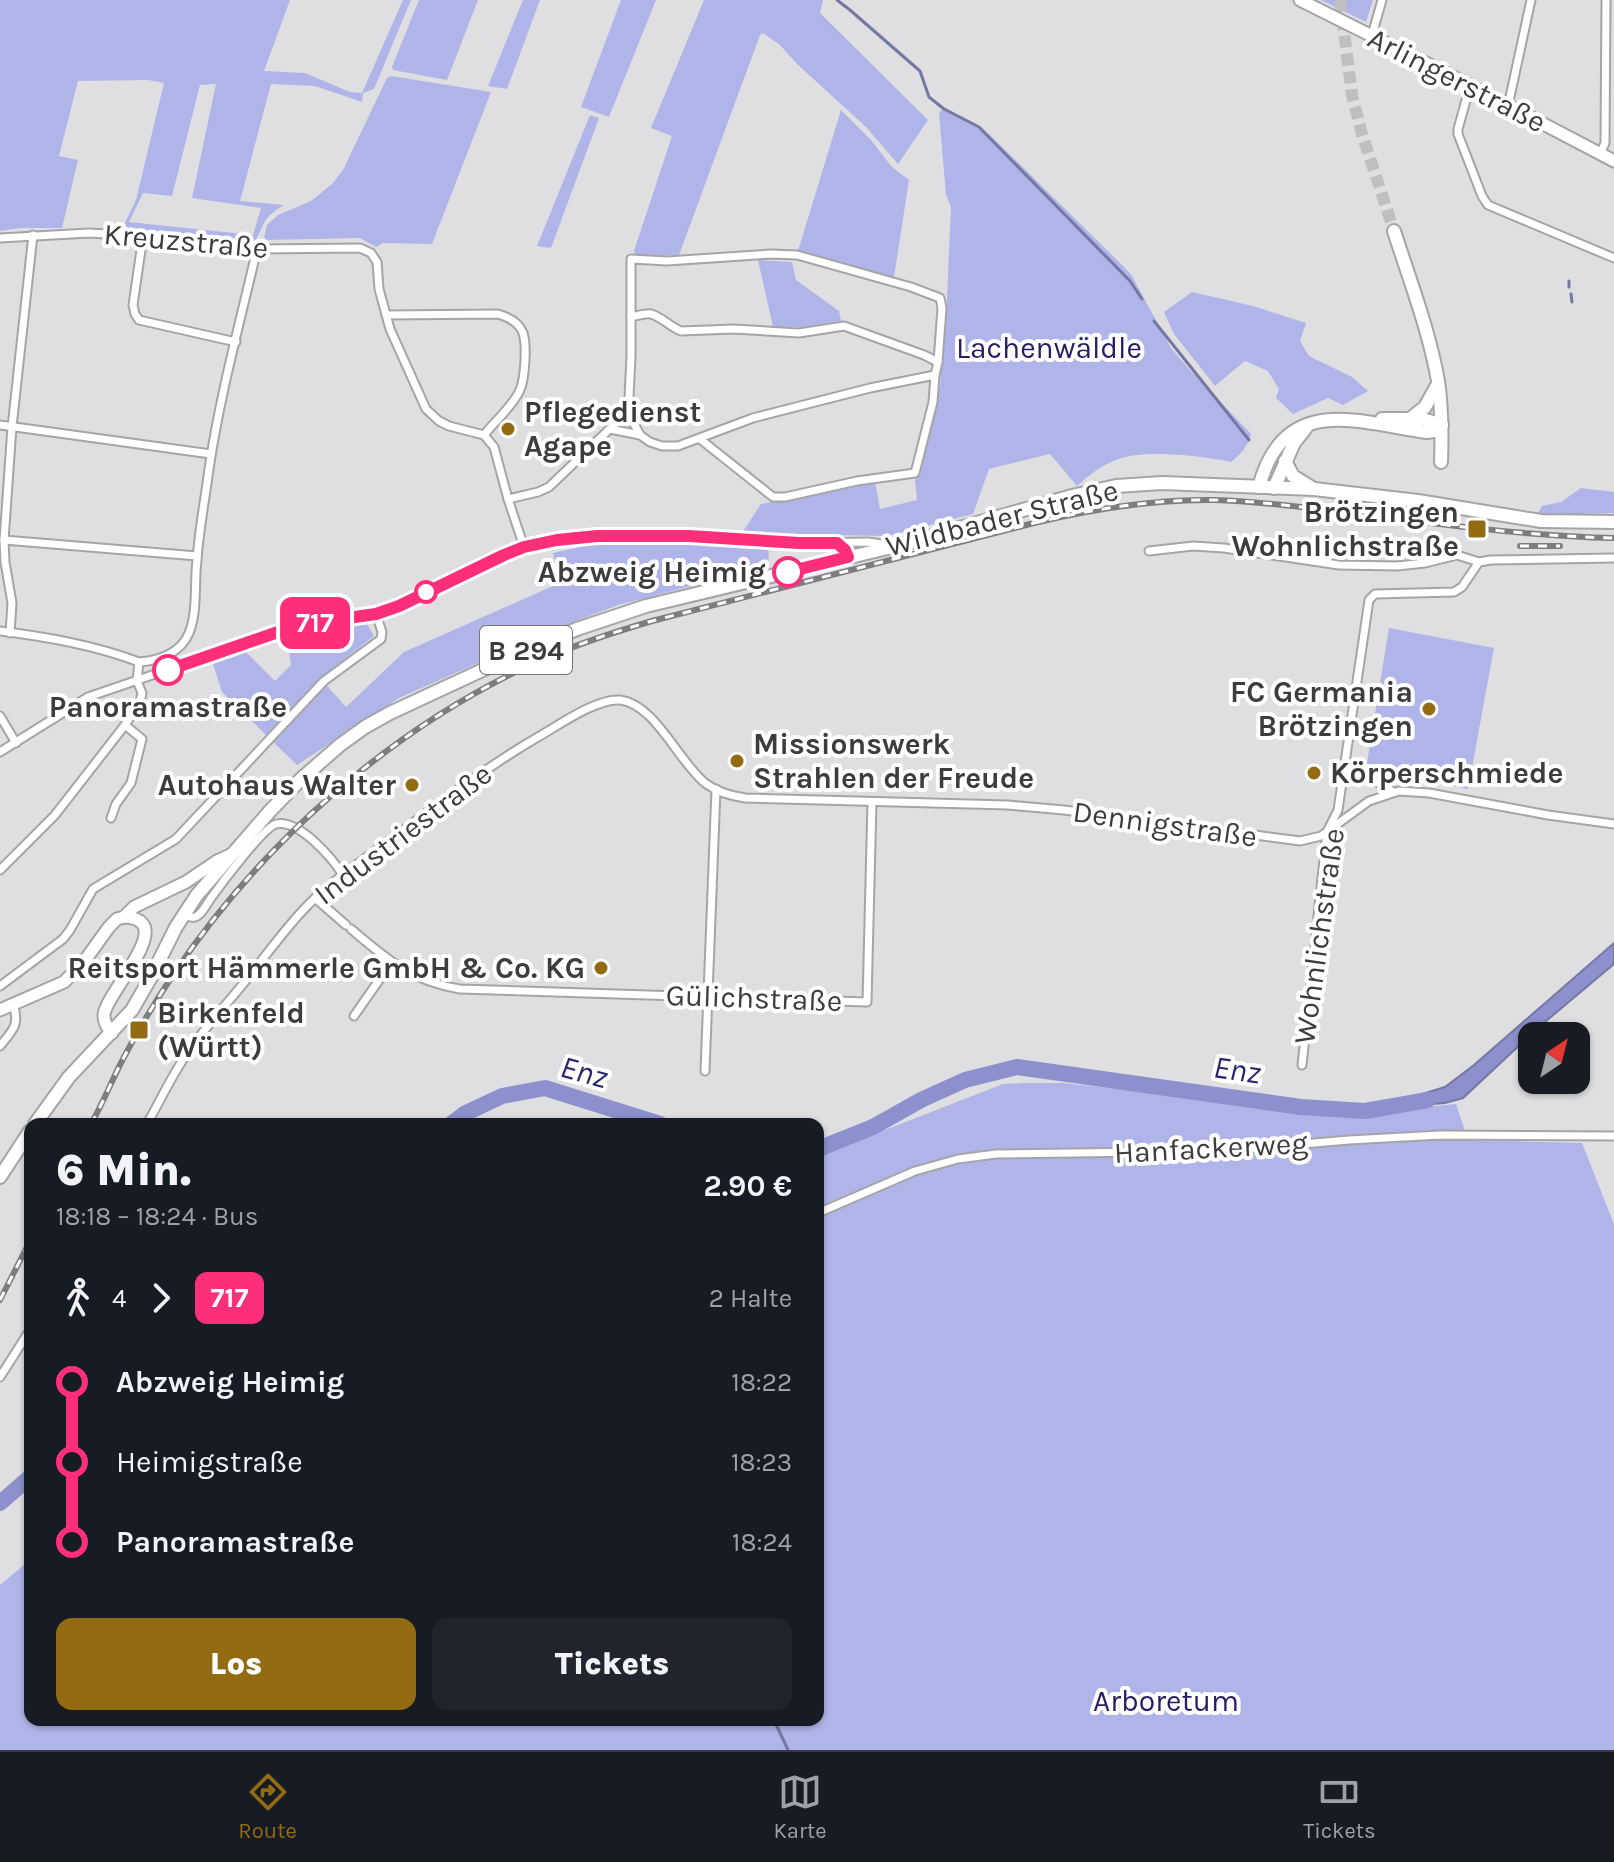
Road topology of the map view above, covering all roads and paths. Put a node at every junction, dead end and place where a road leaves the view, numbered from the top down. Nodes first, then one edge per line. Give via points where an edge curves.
1 (1300, 0) edge
2 (1382, 0) edge
3 (1531, 0) edge
4 (1606, 0) edge
5 (1372, 35) junction
6 (1470, 86) junction
7 (1506, 105) junction
8 (1600, 154) junction
9 (1614, 161) edge
10 (1394, 231) tunnel mouth
11 (33, 235) junction
12 (143, 236) junction
13 (0, 238) edge
14 (257, 249) junction
15 (1613, 257) edge
16 (386, 315) junction
17 (631, 317) junction
18 (236, 342) junction
19 (938, 362) junction
20 (935, 375) junction
21 (1438, 384) junction
22 (626, 409) junction
23 (1410, 419) junction
24 (1367, 421) junction
25 (0, 425) edge
26 (1308, 425) junction
27 (1442, 425) junction
28 (12, 427) junction
29 (610, 429) junction
30 (484, 435) junction
31 (640, 435) junction
32 (700, 439) junction
33 (211, 454) junction
34 (1285, 461) junction
35 (1441, 462) dead end
36 (1259, 487) junction
37 (1274, 488) junction
38 (1314, 489) junction
39 (508, 499) junction
40 (1614, 522) edge
41 (4, 540) junction
42 (837, 543) junction
43 (896, 546) junction
44 (524, 547) junction
45 (1149, 551) dead end
46 (197, 556) junction
47 (848, 557) junction
48 (1614, 558) edge
49 (1479, 562) junction
50 (376, 614) junction
51 (0, 631) edge
52 (10, 633) junction
53 (0, 642) edge
54 (139, 662) junction
55 (137, 681) junction
56 (0, 716) edge
57 (125, 725) junction
58 (16, 743) junction
59 (0, 752) edge
60 (1343, 770) junction
61 (716, 789) junction
62 (1393, 792) junction
63 (872, 802) junction
64 (111, 818) dead end
65 (1614, 824) edge
66 (1327, 832) junction
67 (230, 855) junction
68 (0, 870) edge
69 (343, 875) junction
70 (315, 898) junction
71 (184, 913) junction
72 (124, 917) junction
73 (391, 963) junction
74 (0, 986) edge
75 (708, 996) junction
76 (13, 1004) junction
77 (0, 1010) edge
78 (354, 1016) dead end
79 (112, 1033) junction
80 (0, 1046) edge
81 (1302, 1065) dead end
82 (705, 1071) dead end
83 (39, 1118) edge
84 (150, 1118) edge
85 (1614, 1136) edge
86 (24, 1140) edge
87 (0, 1177) edge
88 (824, 1210) edge
89 (24, 1339) edge
90 (0, 1377) edge

1 - 5 main road, Arlingerstraße
2 - 5 street
3 - 7 street
4 - 8 street via 1605,143
5 - 6 main road, Arlingerstraße
6 - 7 main road, Arlingerstraße
6 - 15 street via 1458,134 1488,205
7 - 8 main road, Arlingerstraße
8 - 9 main road, Arlingerstraße
10 - 21 main road via 1427,331
11 - 12 street, Kreuzstraße
11 - 13 street, Kreuzstraße
11 - 28 street
12 - 14 street, Kreuzstraße
12 - 18 street via 133,305 139,320
14 - 16 street, Kreuzstraße via 360,248 371,253
14 - 18 street
16 - 30 street via 426,409 439,421
16 - 30 street via 498,314 516,323 524,346 521,389
17 - 19 street via 654,315 681,331 799,333 844,326
17 - 19 street via 631,259 797,255 940,298
17 - 22 street
18 - 33 street
19 - 20 street
20 - 32 street via 753,418
20 - 32 street via 915,473 773,497
21 - 23 main road via 1425,407
21 - 27 main road
22 - 29 street
22 - 31 street
23 - 24 main road
23 - 27 main road
24 - 26 main road
24 - 27 main road via 1427,432
25 - 28 street
26 - 34 main road
26 - 36 main road via 1286,436
27 - 35 main road
28 - 33 street
28 - 41 street
29 - 31 street
29 - 39 street via 549,487
30 - 39 street via 494,447
31 - 32 street via 671,447
33 - 46 street
34 - 37 main road
34 - 38 main road via 1293,476
36 - 37 main road, Wildbader Straße / B 294
36 - 43 main road, Wildbader Straße / B 294 via 1116,486
37 - 38 main road, Wildbader Straße / B 294
38 - 40 main road, Wildbader Straße / B 294 via 1541,521
39 - 44 street
41 - 46 street
41 - 52 street
42 - 43 street
42 - 44 street via 597,536
42 - 47 street
43 - 47 main road, Wildbader Straße / B 294
44 - 50 street
45 - 49 street via 1224,548 1339,565 1397,566 1457,555
46 - 54 street via 189,633 172,653
47 - 67 main road, Wildbader Straße / B 294 via 646,606 517,654 415,701 340,745
48 - 49 street
49 - 60 street, Wohnlichstraße via 1454,592 1375,594 1369,600
50 - 55 street via 278,632
50 - 74 street via 381,639 324,681 176,839 93,889 63,939
51 - 52 street
51 - 53 street
52 - 54 street via 56,639
54 - 55 street
55 - 57 street via 140,702
55 - 58 street via 88,697
56 - 58 street
57 - 64 street via 142,739 131,783
57 - 68 street via 55,815
58 - 59 street
60 - 62 street
60 - 66 street, Wohnlichstraße via 1338,810
61 - 63 street, Dennigstraße via 756,799
61 - 69 street, Industriestraße via 686,764 643,710 628,701 609,701 505,757
61 - 75 street
62 - 65 street via 1429,793
62 - 66 street via 1369,801
63 - 66 street, Dennigstraße via 1008,805 1290,841
63 - 75 street, Gülichstraße via 867,1002
66 - 81 street, Wohnlichstraße
67 - 71 main road, Wildbader Straße / B 294
67 - 72 main road
69 - 70 street, Industriestraße
69 - 71 street via 317,843 278,824 266,831 200,914
70 - 73 street, Gülichstraße
70 - 84 street, Industriestraße via 186,1056
71 - 79 main road, Wildbader Straße / B 294 via 141,996
72 - 76 main road via 109,927 64,982
72 - 79 main road via 138,919 146,938 104,1012
73 - 75 street, Gülichstraße via 415,977 470,990
73 - 78 street
75 - 82 street
76 - 77 main road
76 - 80 street via 16,1023
79 - 83 main road, Wildbader Straße / B 294 via 69,1077
85 - 88 street, Hanfackerweg via 1440,1135 1220,1151 996,1154 915,1171
86 - 87 main road
89 - 90 street

